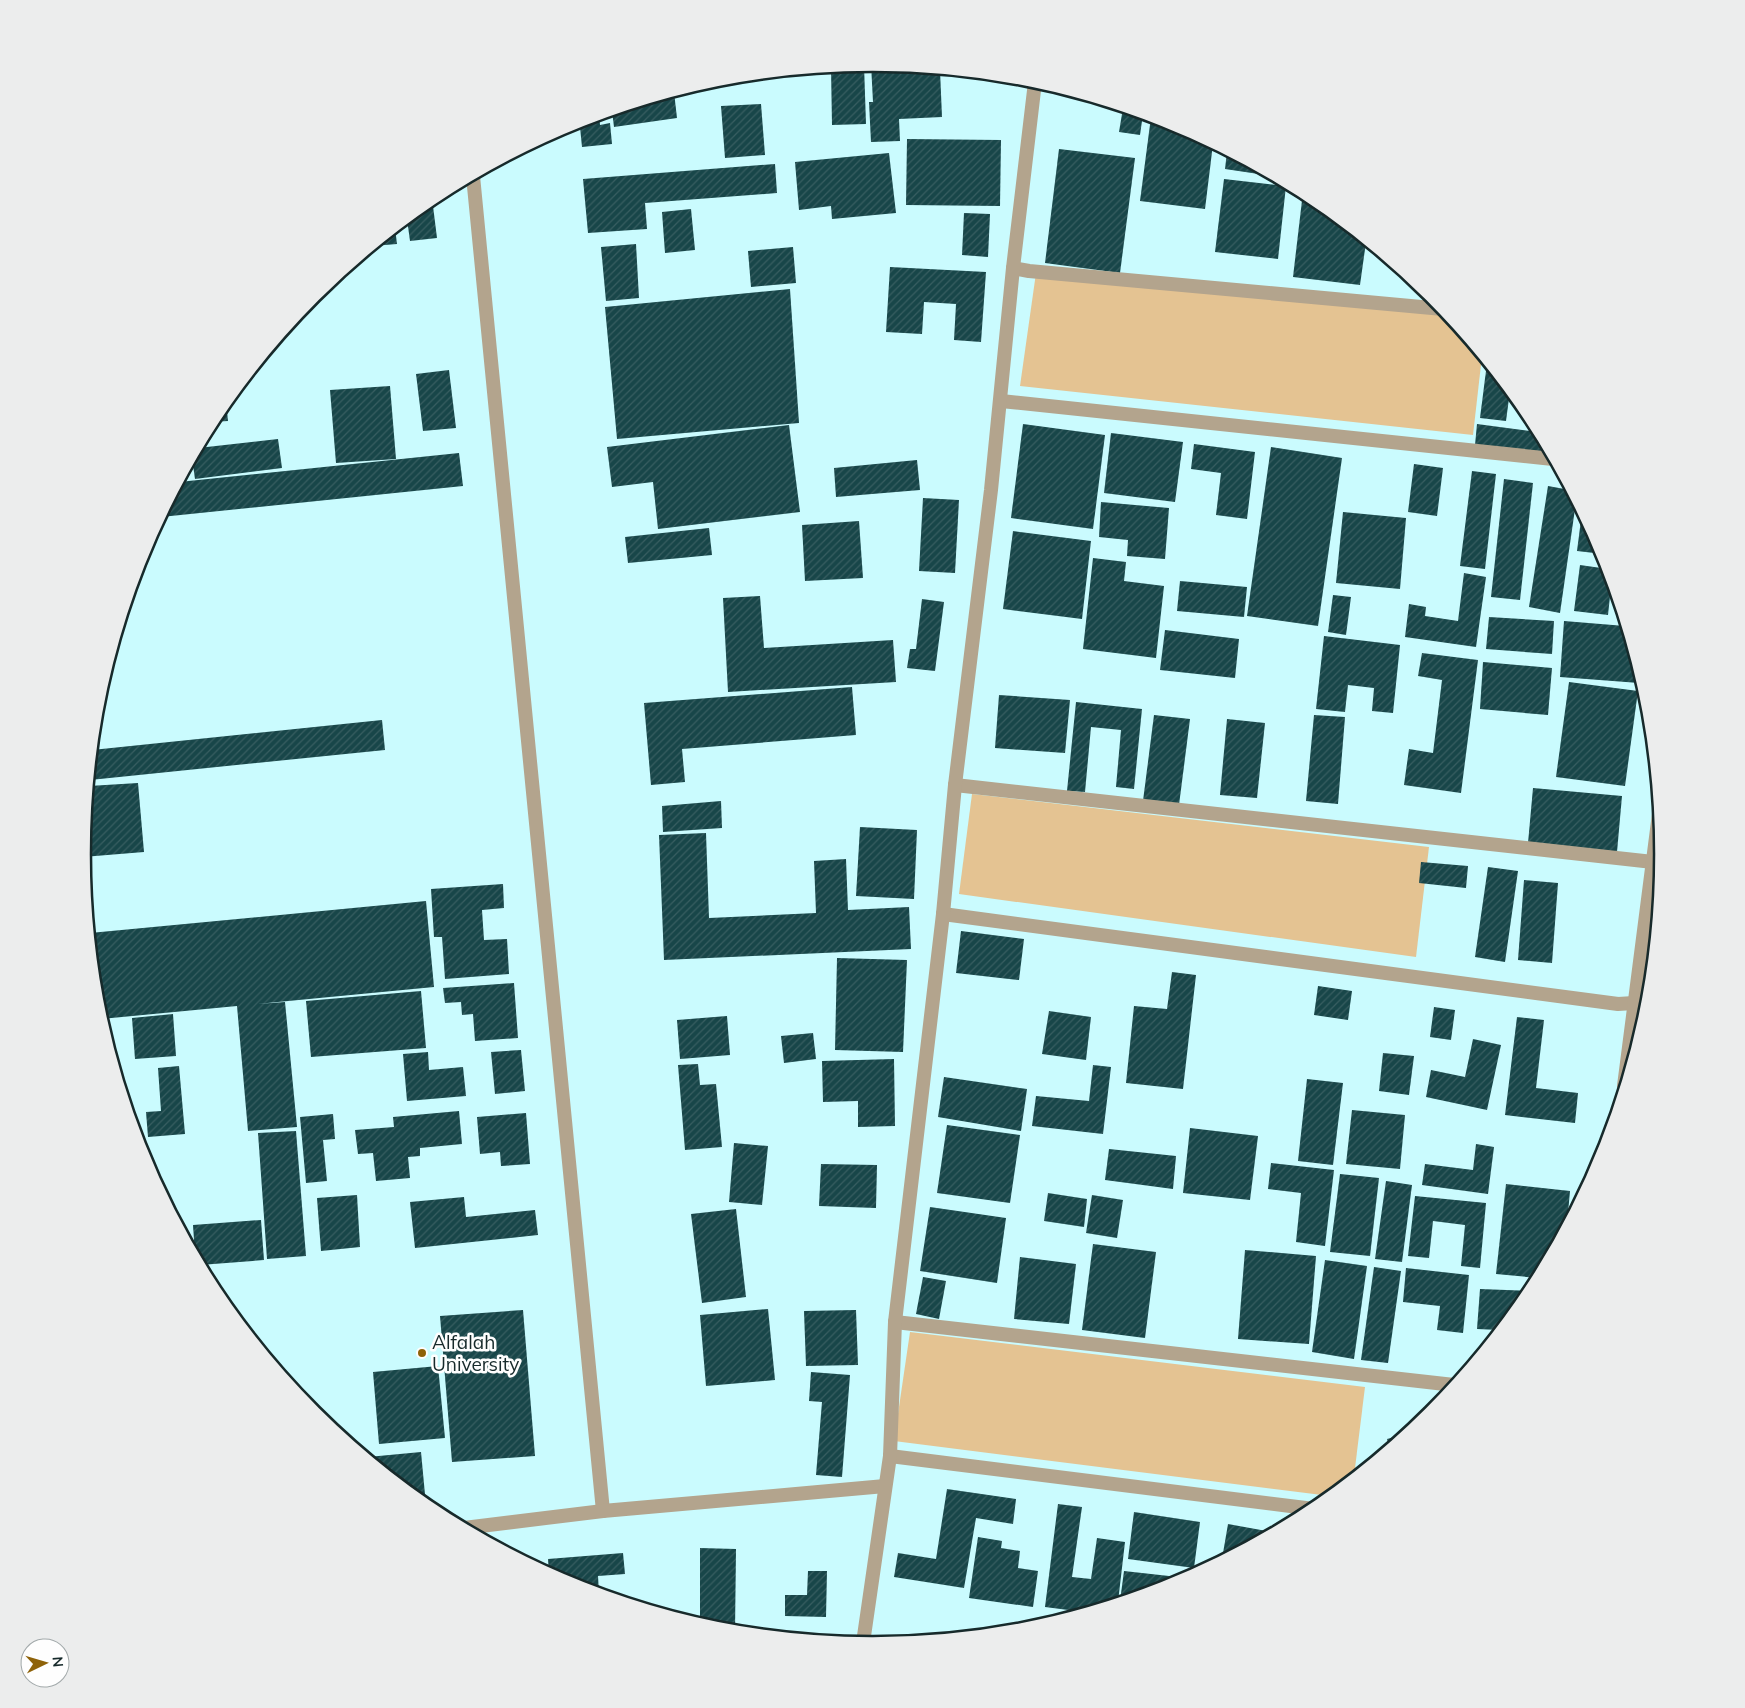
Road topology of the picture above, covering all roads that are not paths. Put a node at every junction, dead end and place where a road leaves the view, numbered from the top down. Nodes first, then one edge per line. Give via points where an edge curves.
1 (1034, 90) edge
2 (474, 182) edge
3 (1013, 268) junction
4 (1431, 308) edge
5 (1001, 401) junction
6 (1546, 458) edge
7 (954, 785) junction
8 (1654, 854) edge
9 (1653, 862) junction
10 (943, 914) junction
11 (1634, 1003) junction
12 (1628, 1051) edge
13 (895, 1322) junction
14 (1446, 1384) edge
15 (890, 1456) junction
16 (885, 1486) junction
17 (1301, 1507) edge
18 (603, 1511) junction
19 (475, 1527) edge
20 (865, 1636) edge

1 - 3 street
2 - 18 street
3 - 4 street
3 - 5 street
5 - 6 street
5 - 7 street
7 - 9 street
7 - 10 street
8 - 9 street
9 - 11 street
10 - 11 street via 1618,1004
10 - 13 street
11 - 12 street
13 - 14 street
13 - 15 street
15 - 16 street
15 - 17 street
16 - 18 street
16 - 20 street
18 - 19 street

